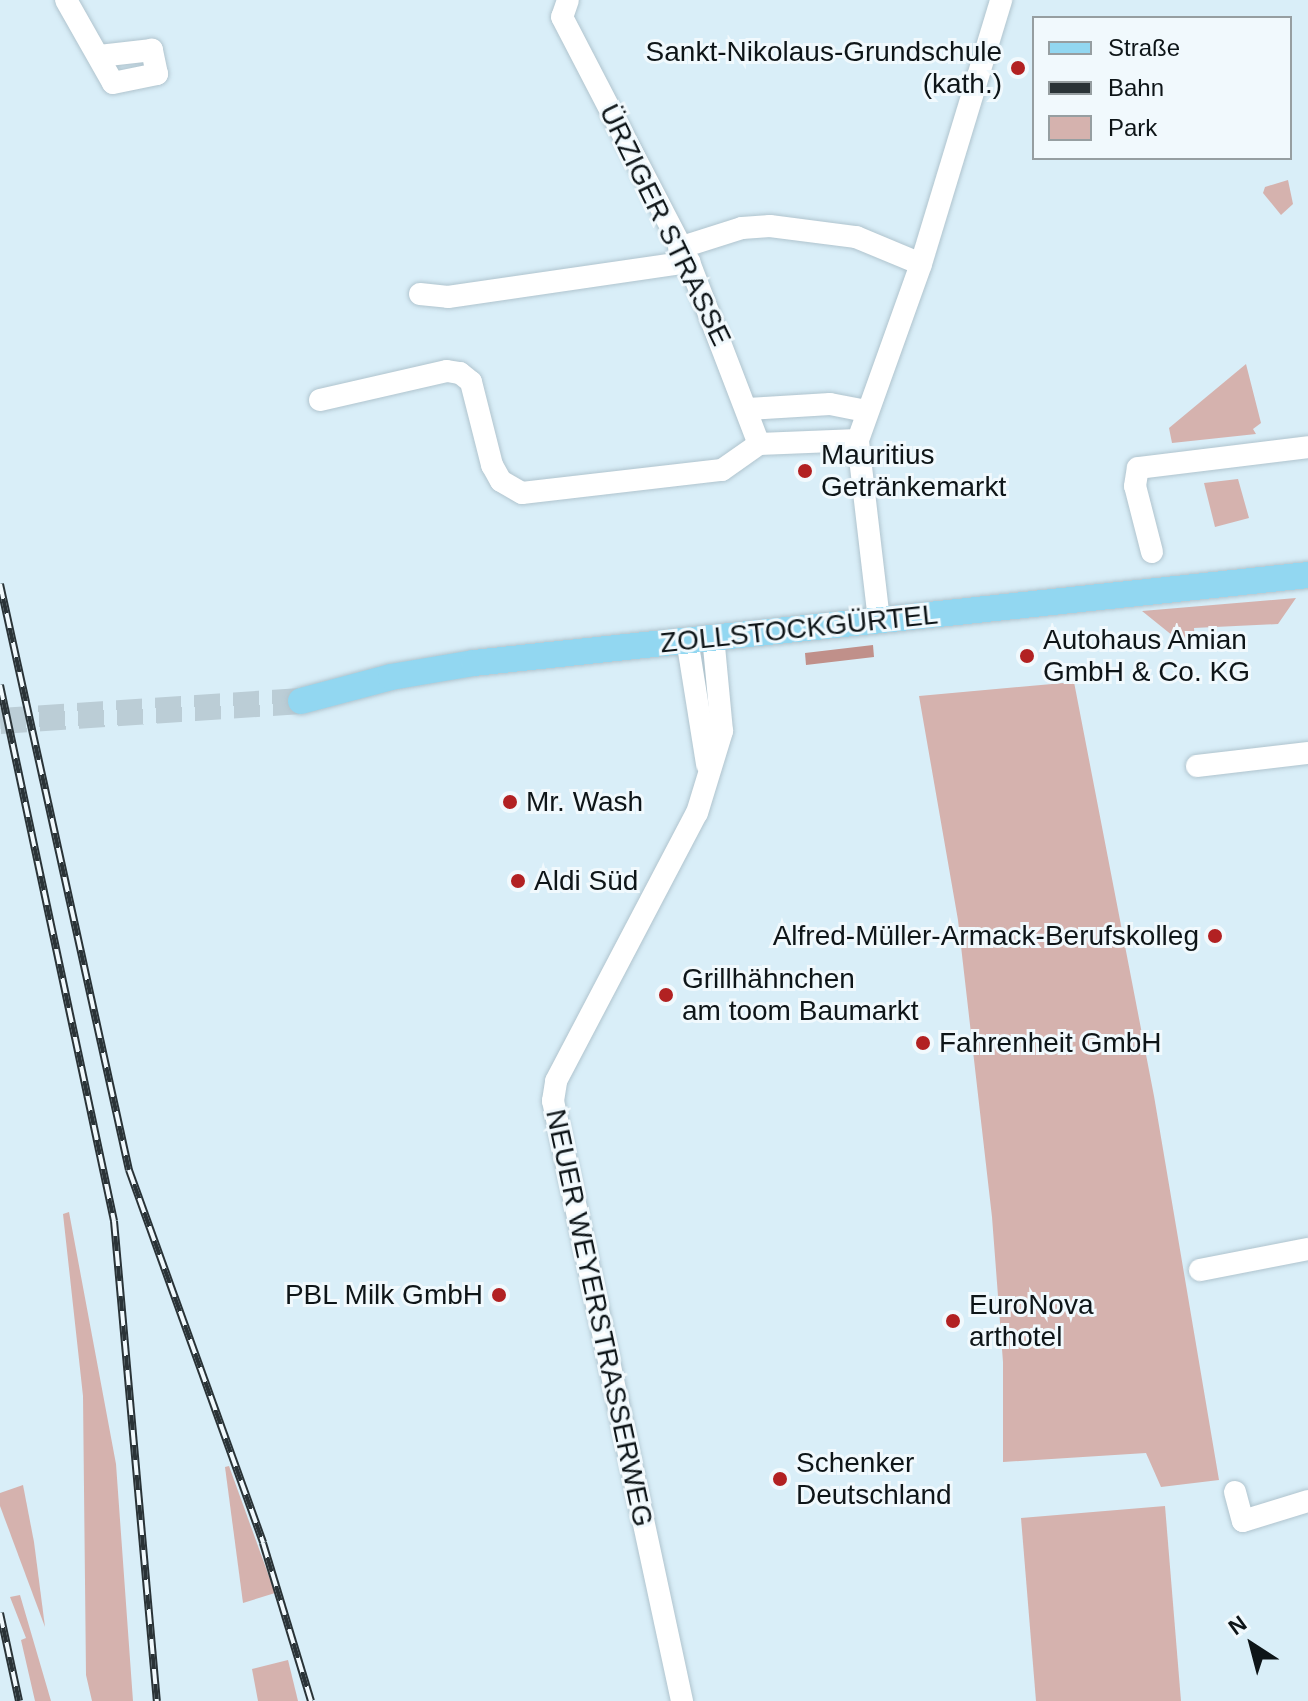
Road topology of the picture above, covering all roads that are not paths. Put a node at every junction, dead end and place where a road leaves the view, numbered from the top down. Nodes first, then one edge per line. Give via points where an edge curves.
1 (66, 0) edge
2 (1001, 0) edge
3 (565, 5) edge
4 (99, 56) dead end
5 (684, 255) junction
6 (921, 264) junction
7 (420, 294) dead end
8 (320, 400) dead end
9 (748, 409) junction
10 (865, 411) junction
11 (858, 440) junction
12 (759, 444) junction
13 (1308, 447) edge
14 (1152, 552) dead end
15 (1305, 576) edge
16 (879, 620) junction
17 (700, 638) junction
18 (301, 701) tunnel mouth
19 (1308, 753) edge
20 (1197, 766) dead end
21 (1308, 1249) edge
22 (1200, 1270) dead end
23 (1235, 1492) dead end
24 (1308, 1501) edge
25 (682, 1701) edge

1 - 4 street
2 - 6 street
3 - 5 street, ÜRZIGER STRASSE
5 - 6 street via 729,231 770,226 842,233
5 - 7 street via 448,297
5 - 9 street, ÜRZIGER STRASSE
6 - 10 street
8 - 12 street via 447,371 460,373 471,382 492,465 501,481 522,493 722,470
9 - 10 street via 830,404
9 - 12 street, ÜRZIGER STRASSE
10 - 11 street
11 - 12 street
11 - 16 street
13 - 14 street via 1138,468 1135,486
15 - 16 main road, ZOLLSTOCKGÜRTEL
16 - 17 main road, ZOLLSTOCKGÜRTEL
17 - 18 main road, ZOLLSTOCKGÜRTEL via 474,663 391,677
17 - 25 street, NEUER WEYERSTRASSERWEG via 708,777 697,813 556,1081 553,1101
19 - 20 street
21 - 22 street
23 - 24 street via 1243,1521

